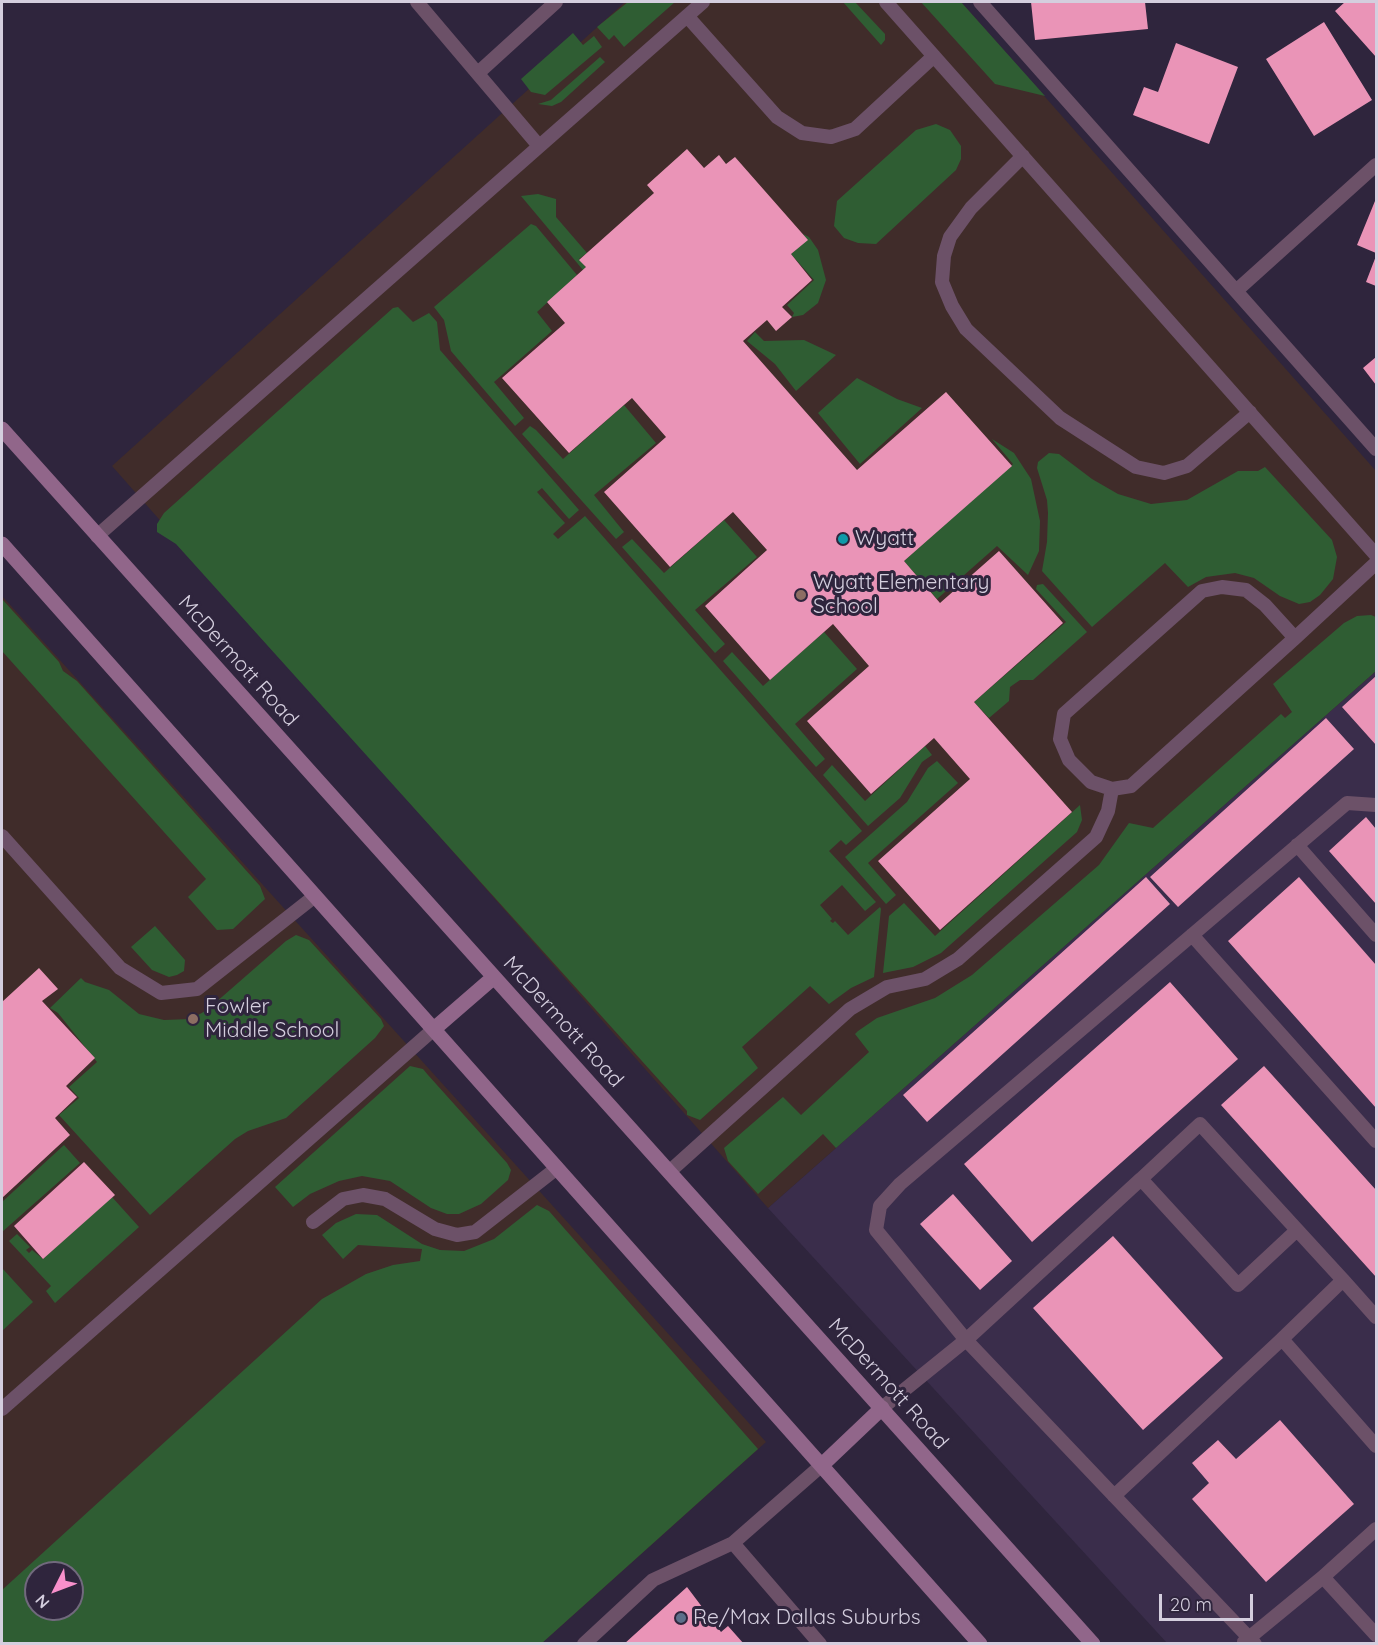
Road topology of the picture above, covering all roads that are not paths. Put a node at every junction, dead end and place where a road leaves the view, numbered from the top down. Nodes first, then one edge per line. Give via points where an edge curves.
1 (417, 2) edge
2 (556, 2) edge
3 (703, 2) edge
4 (886, 2) edge
5 (980, 2) edge
6 (687, 16) junction
7 (934, 56) junction
8 (478, 74) junction
9 (539, 146) junction
10 (1023, 156) junction
11 (1377, 165) edge
12 (1236, 291) junction
13 (1250, 412) junction
14 (2, 429) edge
15 (1377, 449) edge
16 (97, 536) junction
17 (2, 544) edge
18 (1377, 555) edge
19 (1377, 563) edge
20 (1295, 638) junction
21 (1112, 789) junction
22 (1377, 806) edge
23 (2, 836) edge
24 (1297, 846) junction
25 (315, 896) junction
26 (1192, 935) junction
27 (1377, 935) edge
28 (494, 977) junction
29 (434, 1029) junction
30 (1377, 1141) edge
31 (557, 1168) junction
32 (669, 1172) junction
33 (1141, 1179) junction
34 (313, 1222) dead end
35 (1297, 1230) junction
36 (1343, 1280) junction
37 (1377, 1317) edge
38 (1282, 1339) junction
39 (966, 1340) junction
40 (882, 1408) junction
41 (2, 1409) edge
42 (1377, 1446) edge
43 (822, 1465) junction
44 (1114, 1496) junction
45 (1377, 1529) edge
46 (733, 1543) junction
47 (1323, 1577) junction
48 (1377, 1635) edge
49 (1249, 1641) edge
50 (584, 1644) edge
51 (820, 1644) edge
52 (980, 1644) edge
53 (1093, 1644) edge

1 - 8 lane
2 - 8 lane
3 - 6 lane
4 - 7 lane
5 - 12 lane
6 - 7 lane via 777,117 802,133 831,137 855,129
6 - 9 lane
7 - 10 lane
8 - 9 lane
9 - 16 lane
10 - 13 lane
10 - 13 lane via 970,208 950,237 942,282 966,329 1060,418 1136,468 1164,473 1187,466
11 - 12 lane
12 - 15 lane
13 - 18 lane
14 - 16 main road, McDermott Road
16 - 28 main road, McDermott Road
17 - 25 main road
19 - 20 lane
20 - 21 lane via 1131,786
20 - 21 lane via 1246,590 1222,587 1202,591 1064,714 1060,739 1069,760 1091,782
21 - 32 lane via 1108,811 1096,837 957,959 925,979 887,987 850,1009
22 - 24 lane via 1347,803
23 - 25 lane via 120,968 161,993 197,989
24 - 26 lane
24 - 27 lane
25 - 29 main road
26 - 30 lane
26 - 39 lane via 900,1184 880,1206 876,1230
28 - 29 main road
28 - 32 main road, McDermott Road
29 - 31 main road
29 - 41 lane
31 - 34 lane via 475,1232 458,1236 435,1229 385,1199 363,1195 343,1199
31 - 43 main road
32 - 40 main road, McDermott Road
33 - 35 lane via 1200,1124
33 - 35 lane via 1238,1285
33 - 39 lane
35 - 36 lane
36 - 37 lane
36 - 38 lane
38 - 42 lane
38 - 44 lane
39 - 40 lane
39 - 44 lane
40 - 43 main road
40 - 53 main road, McDermott Road
43 - 46 lane
43 - 52 main road
44 - 49 lane
45 - 47 lane
46 - 50 lane via 653,1580
46 - 51 lane
47 - 48 lane
47 - 49 lane

